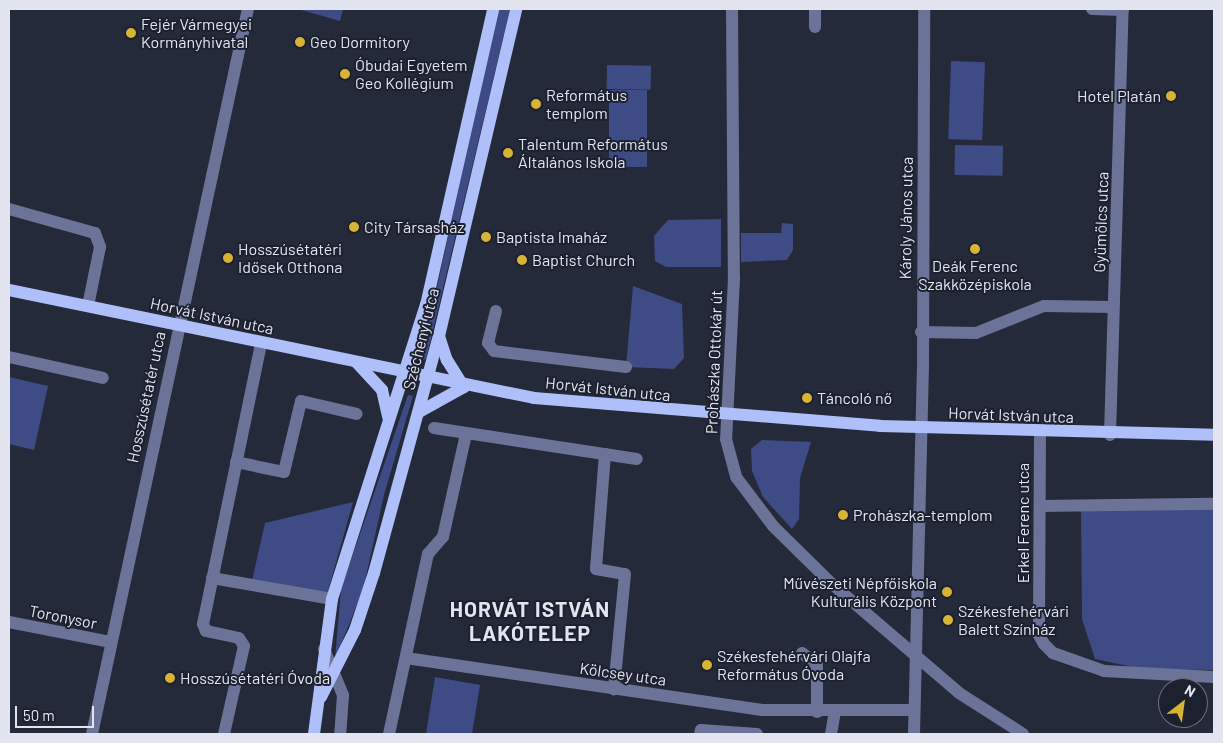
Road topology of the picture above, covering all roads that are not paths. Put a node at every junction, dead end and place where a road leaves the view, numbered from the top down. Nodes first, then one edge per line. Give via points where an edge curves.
1 (248, 9) edge
2 (493, 9) edge
3 (516, 9) edge
4 (732, 9) edge
5 (815, 9) edge
6 (924, 9) edge
7 (1092, 9) edge
8 (1123, 9) edge
9 (815, 27) dead end
10 (9, 209) edge
11 (9, 290) edge
12 (88, 306) junction
13 (1112, 307) junction
14 (496, 311) dead end
15 (178, 326) junction
16 (921, 332) junction
17 (439, 336) junction
18 (261, 344) junction
19 (9, 357) edge
20 (357, 363) junction
21 (626, 367) dead end
22 (405, 374) junction
23 (103, 378) dead end
24 (427, 378) junction
25 (464, 387) junction
26 (419, 412) junction
27 (357, 414) dead end
28 (726, 416) junction
29 (388, 420) junction
30 (434, 428) dead end
31 (919, 428) junction
32 (1040, 433) junction
33 (466, 434) junction
34 (1110, 435) junction
35 (1214, 435) edge
36 (605, 454) junction
37 (637, 459) dead end
38 (236, 462) junction
39 (1214, 504) edge
40 (1040, 506) junction
41 (212, 578) junction
42 (332, 599) junction
43 (9, 622) edge
44 (112, 642) junction
45 (324, 649) junction
46 (802, 653) dead end
47 (915, 656) junction
48 (406, 658) junction
49 (336, 672) junction
50 (1214, 677) edge
51 (614, 689) junction
52 (318, 703) junction
53 (914, 710) junction
54 (817, 712) junction
55 (835, 712) junction
56 (999, 729) edge
57 (92, 734) edge
58 (224, 734) edge
59 (314, 734) edge
60 (340, 734) edge
61 (389, 734) edge
62 (700, 734) edge
63 (757, 734) edge
64 (831, 734) edge
65 (914, 734) edge
66 (1023, 734) edge

1 - 15 street, Hosszúsétatér utca
2 - 22 main road, Széchenyi utca via 442,248
3 - 17 main road, Széchenyi utca
4 - 28 street, Prohászka Ottokár út via 734,278
5 - 9 street
6 - 16 street, Károly János utca
7 - 8 street, Gyümölcs utca
8 - 13 street, Gyümölcs utca via 1117,244
10 - 12 street via 95,232 100,247
11 - 12 main road, Horvát István utca
12 - 15 main road, Horvát István utca
13 - 16 street via 1044,306 976,333
13 - 34 street, Gyümölcs utca
14 - 21 street via 488,343 494,351
15 - 18 main road, Horvát István utca
15 - 44 street, Hosszúsétatér utca
16 - 31 street, Károly János utca
17 - 24 main road, Széchenyi utca
17 - 25 main road via 447,360
18 - 20 main road, Horvát István utca
18 - 38 street
19 - 23 street
20 - 22 main road, Horvát István utca
20 - 29 main road via 382,390
22 - 24 main road, Horvát István utca
22 - 29 main road, Széchenyi utca
24 - 25 main road, Horvát István utca
24 - 26 main road, Széchenyi utca
25 - 26 main road
25 - 28 main road, Horvát István utca via 614,407
26 - 49 main road, Széchenyi utca via 364,607
27 - 38 street via 301,401 284,472
28 - 31 main road, Horvát István utca
28 - 47 street, Prohászka Ottokár út via 728,455 746,494 797,551
29 - 42 main road, Széchenyi utca
30 - 33 street
31 - 32 main road, Horvát István utca
31 - 47 street, Károly János utca
32 - 34 main road, Horvát István utca
32 - 40 street, Erkel Ferenc utca
33 - 36 street
33 - 48 street via 443,537 428,554
34 - 35 main road, Horvát István utca
36 - 37 street
36 - 51 street via 596,569 625,574
38 - 41 street
39 - 40 street
40 - 50 street, Erkel Ferenc utca via 1039,635 1053,653 1104,671
41 - 42 street
41 - 58 street via 203,624 206,631 239,638 244,646
42 - 45 main road, Széchenyi utca
43 - 44 street, Toronysor
44 - 57 street, Hosszúsétatér utca
45 - 49 street
45 - 52 main road, Széchenyi utca
46 - 54 street via 817,665
47 - 53 street, Károly János utca
47 - 56 street, Prohászka Ottokár út
48 - 51 street, Kölcsey utca
48 - 61 street
49 - 52 main road, Széchenyi utca
49 - 60 street via 343,695
51 - 54 street, Kölcsey utca via 762,710
52 - 59 main road, Széchenyi utca
53 - 55 street, Kölcsey utca
53 - 65 street, Károly János utca
54 - 55 street, Kölcsey utca
55 - 64 street
56 - 66 street, Prohászka Ottokár út
62 - 63 street via 700,730

